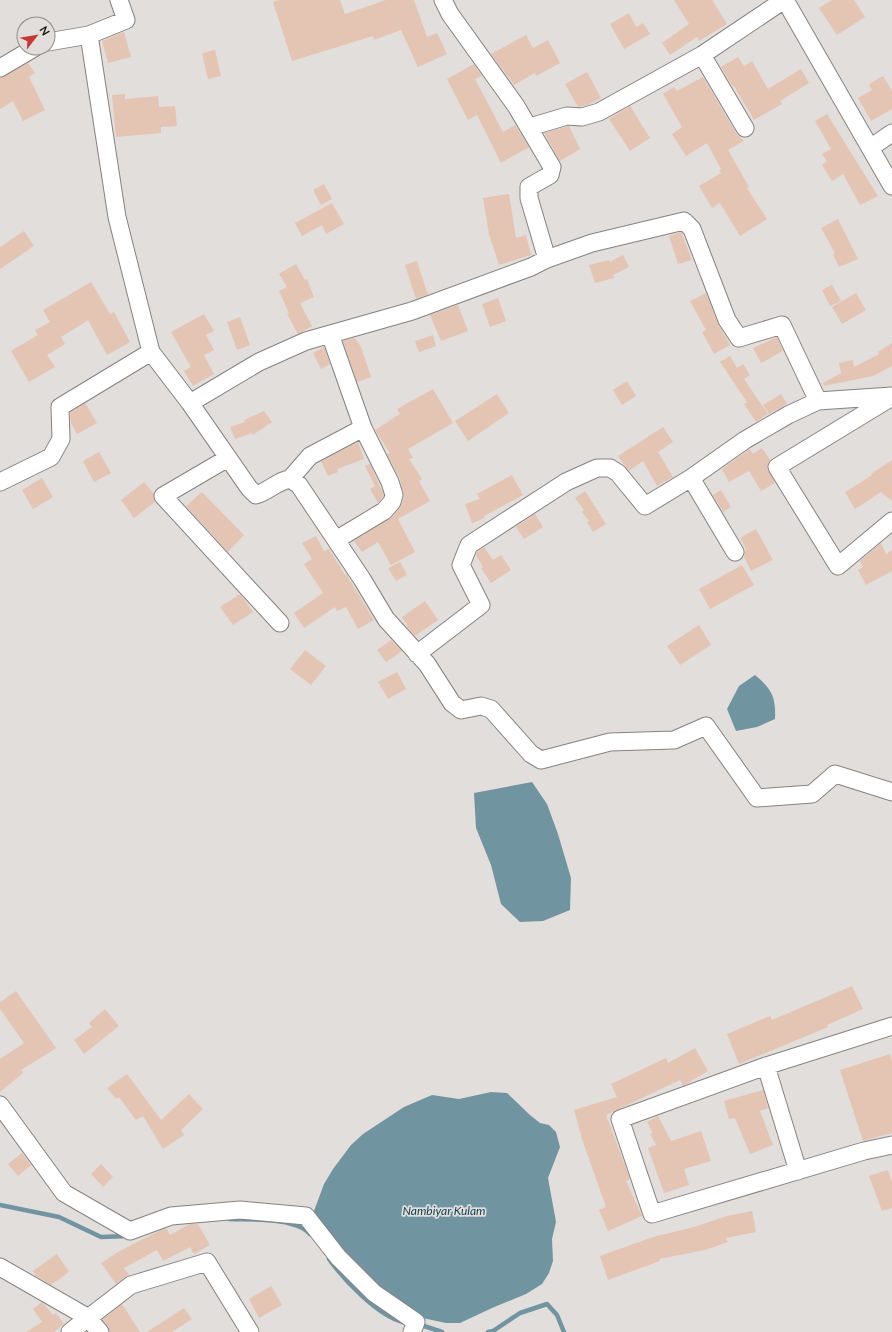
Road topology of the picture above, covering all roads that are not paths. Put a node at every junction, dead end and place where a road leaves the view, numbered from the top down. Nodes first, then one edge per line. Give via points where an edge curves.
1 (120, 0) edge
2 (443, 0) edge
3 (785, 0) edge
4 (89, 35) junction
5 (56, 41) edge
6 (702, 55) junction
7 (20, 56) edge
8 (0, 68) edge
9 (530, 127) junction
10 (745, 128) dead end
11 (892, 133) edge
12 (870, 148) junction
13 (892, 186) edge
14 (547, 259) junction
15 (330, 334) junction
16 (152, 352) junction
17 (892, 397) edge
18 (197, 399) junction
19 (818, 401) junction
20 (363, 428) junction
21 (228, 458) junction
22 (691, 478) junction
23 (290, 479) junction
24 (0, 482) edge
25 (892, 521) edge
26 (336, 540) junction
27 (735, 552) dead end
28 (280, 623) dead end
29 (417, 654) junction
30 (892, 792) edge
31 (892, 1026) edge
32 (766, 1066) junction
33 (0, 1105) edge
34 (892, 1145) edge
35 (798, 1171) junction
36 (0, 1267) edge
37 (87, 1317) junction
38 (70, 1332) edge
39 (100, 1332) edge
40 (250, 1332) edge
41 (412, 1332) edge

1 - 4 street via 126,20
2 - 9 street via 450,14
3 - 6 street
3 - 12 street
4 - 5 street
4 - 16 street via 117,217
6 - 9 street via 599,112 582,117 567,116
6 - 10 street
7 - 8 street
9 - 14 street via 552,167 550,175 529,187 529,198
11 - 12 street
12 - 13 street
14 - 15 street via 412,311
14 - 19 street via 592,243 684,221 692,229 727,320 739,338 782,325
15 - 18 street via 306,341 259,362
15 - 20 street
16 - 18 street
16 - 24 street via 60,408 61,439 51,456
17 - 19 street
17 - 25 street via 776,466 838,566
18 - 21 street
19 - 22 street via 745,440
20 - 23 street via 310,456
20 - 26 street via 394,495 392,502 384,511
21 - 23 street via 256,495 267,492 281,481
21 - 28 street via 163,496
22 - 27 street
22 - 29 street via 645,506 618,473 610,468 596,468 566,482 469,545 462,565 481,605
23 - 26 street via 299,486
26 - 29 street via 386,619
29 - 30 street via 427,664 452,703 461,710 481,706 491,709 531,754 541,760 610,742 674,740 706,726 757,798 812,794 835,774
31 - 32 street
32 - 35 street
32 - 35 street via 620,1119 652,1214
33 - 41 street via 64,1193 130,1231 171,1216 240,1210 306,1216 338,1257 374,1293 416,1322
34 - 35 street
36 - 37 street
37 - 38 street
37 - 39 street
37 - 40 street via 131,1285 207,1262

